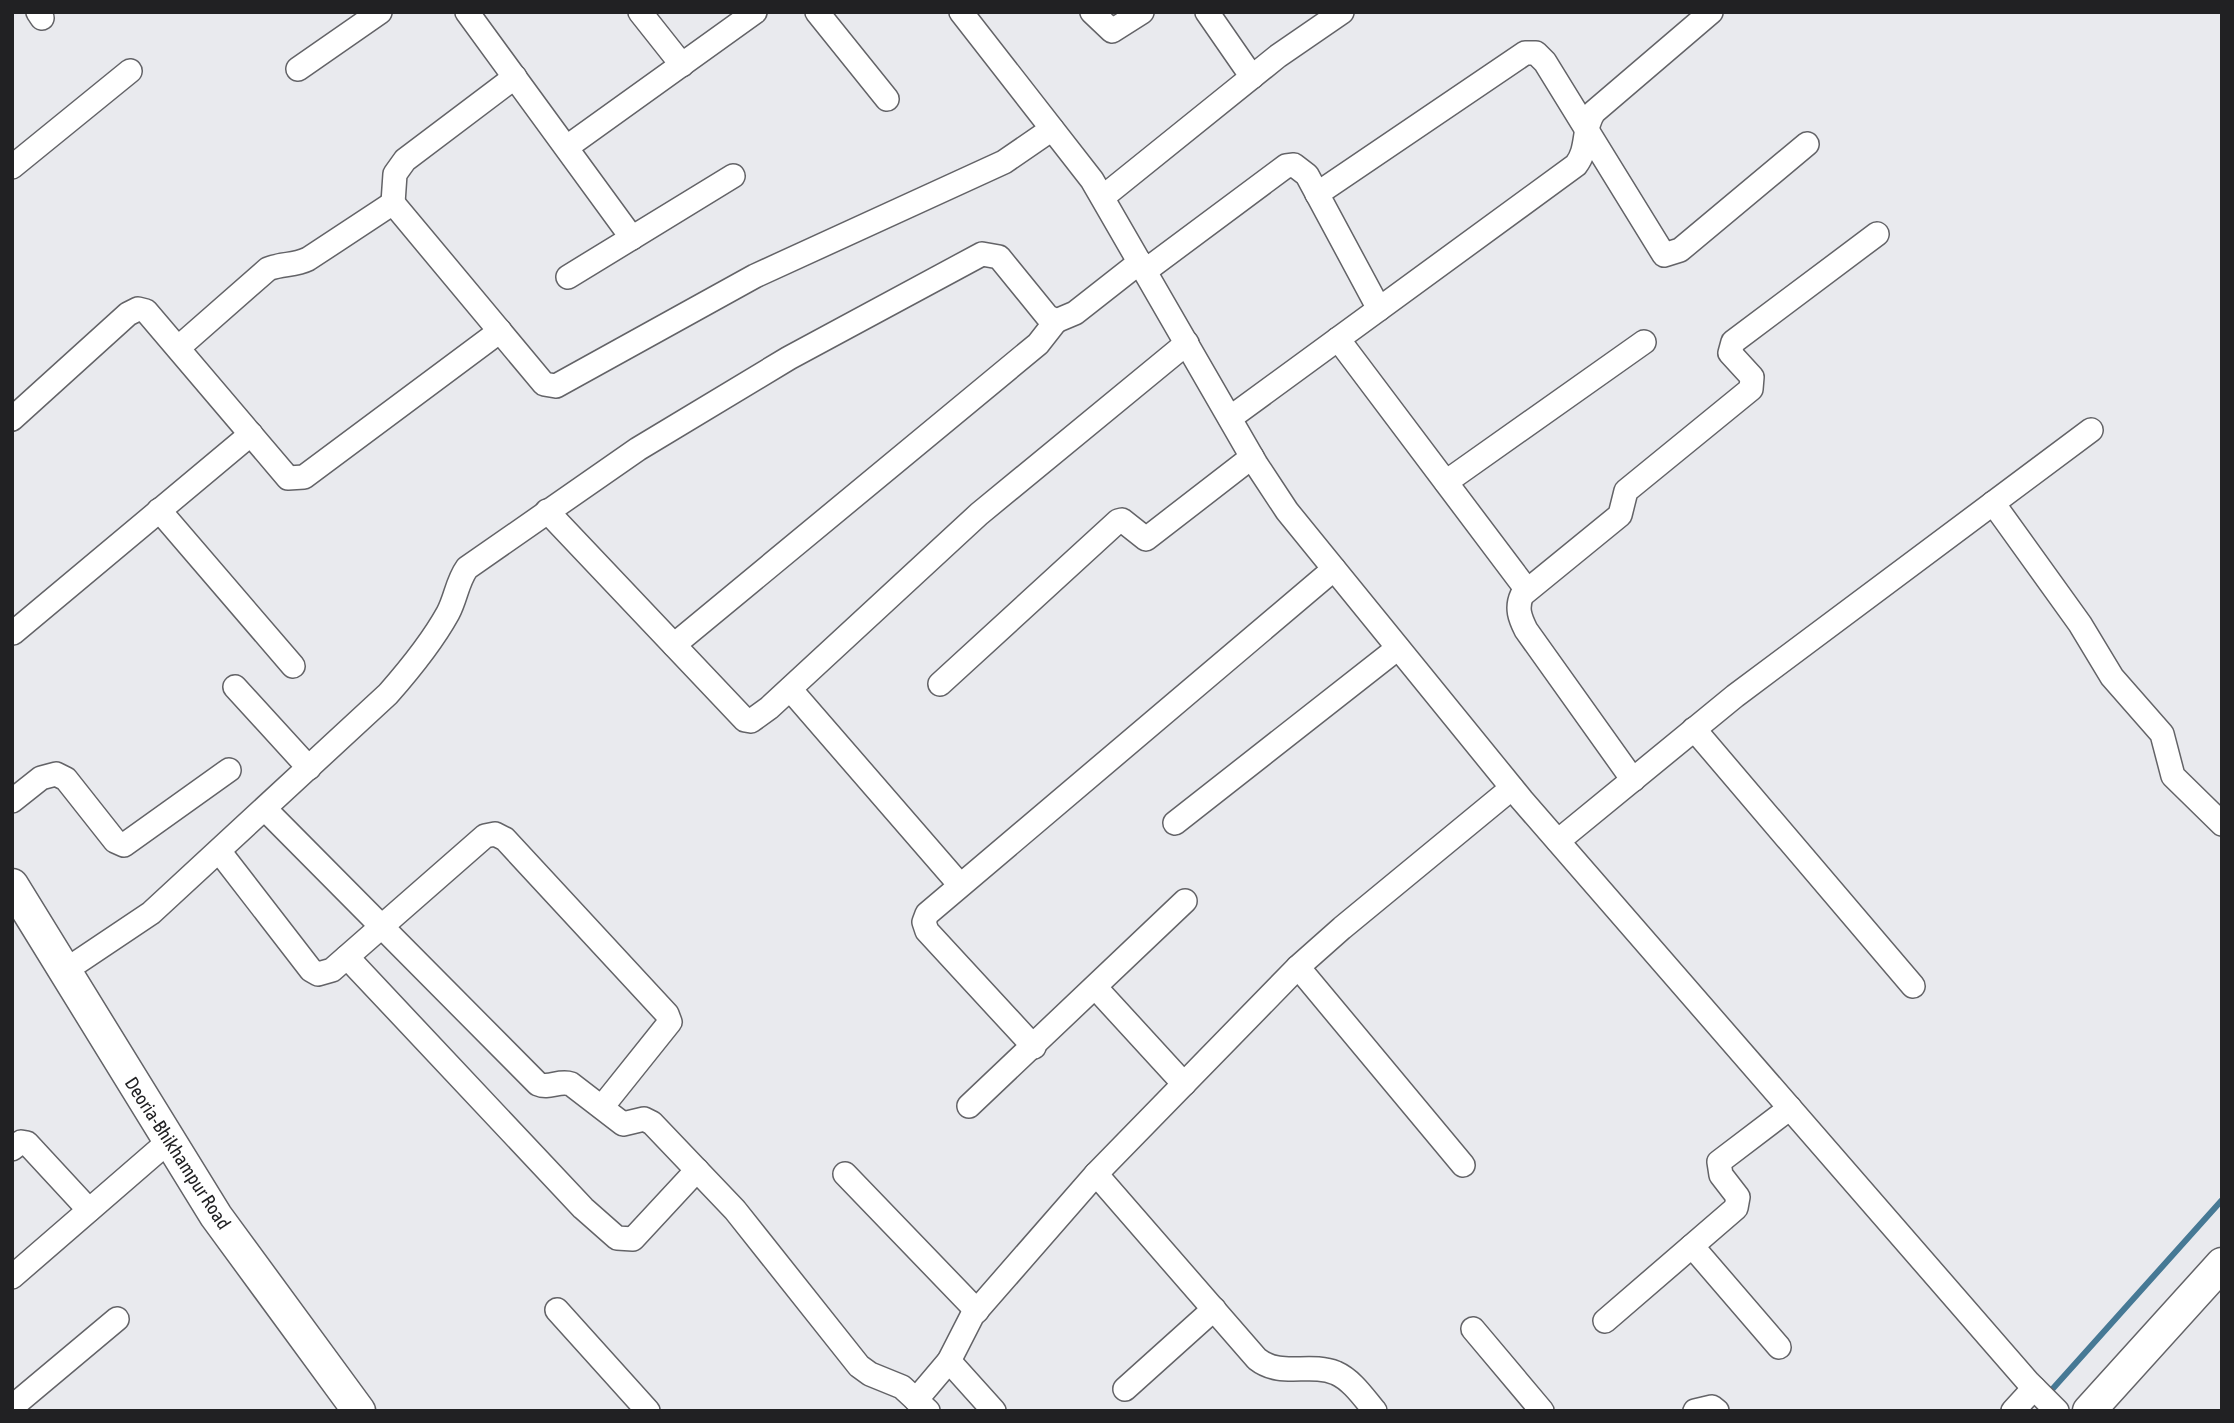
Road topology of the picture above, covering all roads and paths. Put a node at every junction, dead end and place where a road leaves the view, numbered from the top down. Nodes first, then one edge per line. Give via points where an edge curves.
1 (380, 12) edge
2 (467, 12) edge
3 (640, 12) edge
4 (755, 12) edge
5 (817, 12) edge
6 (961, 12) edge
7 (1091, 12) edge
8 (1142, 12) edge
9 (1207, 12) edge
10 (1342, 12) edge
11 (1711, 12) edge
12 (682, 65) junction
13 (298, 69) dead end
14 (130, 71) dead end
15 (515, 77) junction
16 (1252, 77) junction
17 (887, 99) dead end
18 (1052, 129) junction
19 (1587, 129) junction
20 (1807, 144) dead end
21 (567, 147) junction
22 (12, 167) edge
23 (733, 176) dead end
24 (1317, 194) junction
25 (1103, 197) junction
26 (393, 203) junction
27 (1877, 234) dead end
28 (632, 238) junction
29 (1142, 266) junction
30 (568, 277) dead end
31 (1379, 309) junction
32 (1056, 321) junction
33 (500, 331) junction
34 (1338, 339) junction
35 (1644, 342) dead end
36 (1187, 343) junction
37 (178, 348) junction
38 (1230, 418) junction
39 (12, 419) edge
40 (2091, 430) dead end
41 (251, 434) junction
42 (1252, 457) junction
43 (1446, 482) junction
44 (1993, 503) junction
45 (159, 510) junction
46 (547, 511) junction
47 (1334, 569) junction
48 (1527, 590) junction
49 (13, 633) edge
50 (674, 645) junction
51 (1398, 648) junction
52 (293, 666) dead end
53 (940, 684) dead end
54 (234, 687) dead end
55 (790, 689) junction
56 (1694, 729) junction
57 (309, 768) junction
58 (229, 770) dead end
59 (1633, 780) junction
60 (1512, 788) junction
61 (12, 801) edge
62 (265, 809) junction
63 (1175, 823) dead end
64 (2222, 824) edge
65 (1558, 841) junction
66 (219, 851) junction
67 (960, 884) junction
68 (12, 885) edge
69 (1185, 901) dead end
70 (381, 927) junction
71 (347, 957) junction
72 (1298, 967) junction
73 (63, 972) junction
74 (1913, 986) dead end
75 (1096, 988) junction
76 (1034, 1047) junction
77 (1184, 1084) junction
78 (969, 1106) dead end
79 (602, 1107) junction
80 (1790, 1108) junction
81 (169, 1141) junction
82 (12, 1149) edge
83 (1463, 1164) dead end
84 (697, 1170) junction
85 (845, 1174) dead end
86 (1096, 1174) junction
87 (89, 1210) junction
88 (1692, 1246) junction
89 (2222, 1264) edge
90 (12, 1277) edge
91 (557, 1310) dead end
92 (1214, 1310) junction
93 (977, 1311) junction
94 (117, 1319) dead end
95 (1605, 1321) dead end
96 (1473, 1329) dead end
97 (1779, 1347) dead end
98 (949, 1361) junction
99 (1125, 1389) dead end
100 (2037, 1391) junction
101 (922, 1405) edge
102 (12, 1407) edge
103 (359, 1411) edge
104 (648, 1411) edge
105 (994, 1411) edge
106 (1375, 1411) edge
107 (1542, 1411) edge
108 (1695, 1411) edge
109 (1717, 1411) edge
110 (2013, 1411) edge
111 (2057, 1411) edge
112 (2090, 1411) edge

1 - 13 street
2 - 15 street
3 - 12 street
4 - 12 street
5 - 17 street
6 - 18 street
7 - 8 street via 1112,31
9 - 16 street
10 - 16 street
11 - 19 street via 1594,112
12 - 21 street
14 - 22 street
15 - 21 street
15 - 26 street via 405,160 395,174
16 - 25 street
18 - 25 street
18 - 33 street via 1004,162 755,275 556,386 544,384
19 - 20 street via 1664,255 1680,250
19 - 24 street via 1545,62 1536,53 1525,53
19 - 31 street via 1586,146 1576,165
21 - 28 street
23 - 28 street
24 - 29 street via 1301,168 1286,166
24 - 31 street
25 - 29 street
26 - 33 street
26 - 37 street via 308,259 268,269
27 - 48 street via 1733,342 1730,353 1752,377 1751,389 1626,491 1620,514
28 - 30 street
29 - 32 street
29 - 36 street
31 - 34 street
32 - 46 street via 1046,316 999,257 982,254 789,358 638,449
32 - 50 street via 1038,344
33 - 41 street via 304,477 288,478
34 - 38 street
34 - 43 street
35 - 43 street
36 - 38 street
36 - 55 street via 979,514
37 - 39 street via 146,311 138,309
37 - 41 street
38 - 42 street
40 - 44 street
41 - 45 street
42 - 47 street via 1287,511
42 - 53 street via 1146,539 1118,521
43 - 48 street
44 - 56 street
44 - 64 street via 2080,624 2112,677 2162,734 2173,776
45 - 49 street
45 - 52 street
46 - 50 street
46 - 57 street via 467,568 447,613 410,669
47 - 51 street
47 - 67 street
48 - 59 street via 1518,603 1526,630
50 - 55 street via 745,720 759,717
51 - 60 street
51 - 63 street
54 - 57 street
55 - 67 street
56 - 59 street
56 - 74 street
57 - 62 street
58 - 61 street via 124,845 115,841 66,779 56,774 41,778
59 - 65 street
60 - 65 street
60 - 72 street
62 - 66 street
62 - 70 street
65 - 80 street
66 - 71 street via 311,970 325,974
66 - 73 street via 151,912
67 - 76 street via 927,914 927,931
68 - 73 main road, Deoria-Bhikhampur Road
69 - 75 street
70 - 71 street
70 - 79 street via 538,1084 571,1084
70 - 79 street via 485,836 505,839 670,1022
71 - 84 street via 617,1238 633,1239
72 - 77 street
72 - 83 street
73 - 81 main road, Deoria-Bhikhampur Road
75 - 76 street
75 - 77 street
76 - 78 street
77 - 86 street
79 - 84 street via 624,1124 644,1119 652,1123
80 - 88 street via 1723,1157 1718,1167 1739,1202
80 - 100 street
81 - 87 street
81 - 103 main road, Deoria-Bhikhampur Road via 216,1216
82 - 87 street via 27,1143
84 - 101 street via 735,1210 859,1366 902,1387
85 - 93 street
86 - 92 street
86 - 93 street
87 - 90 street
88 - 95 street
88 - 97 street
89 - 112 main road
91 - 104 street
92 - 99 street
92 - 106 street via 1266,1366 1338,1374
93 - 98 street
94 - 102 street
96 - 107 street
98 - 101 street
98 - 105 street
100 - 110 street
100 - 111 street
108 - 109 street via 1712,1407

